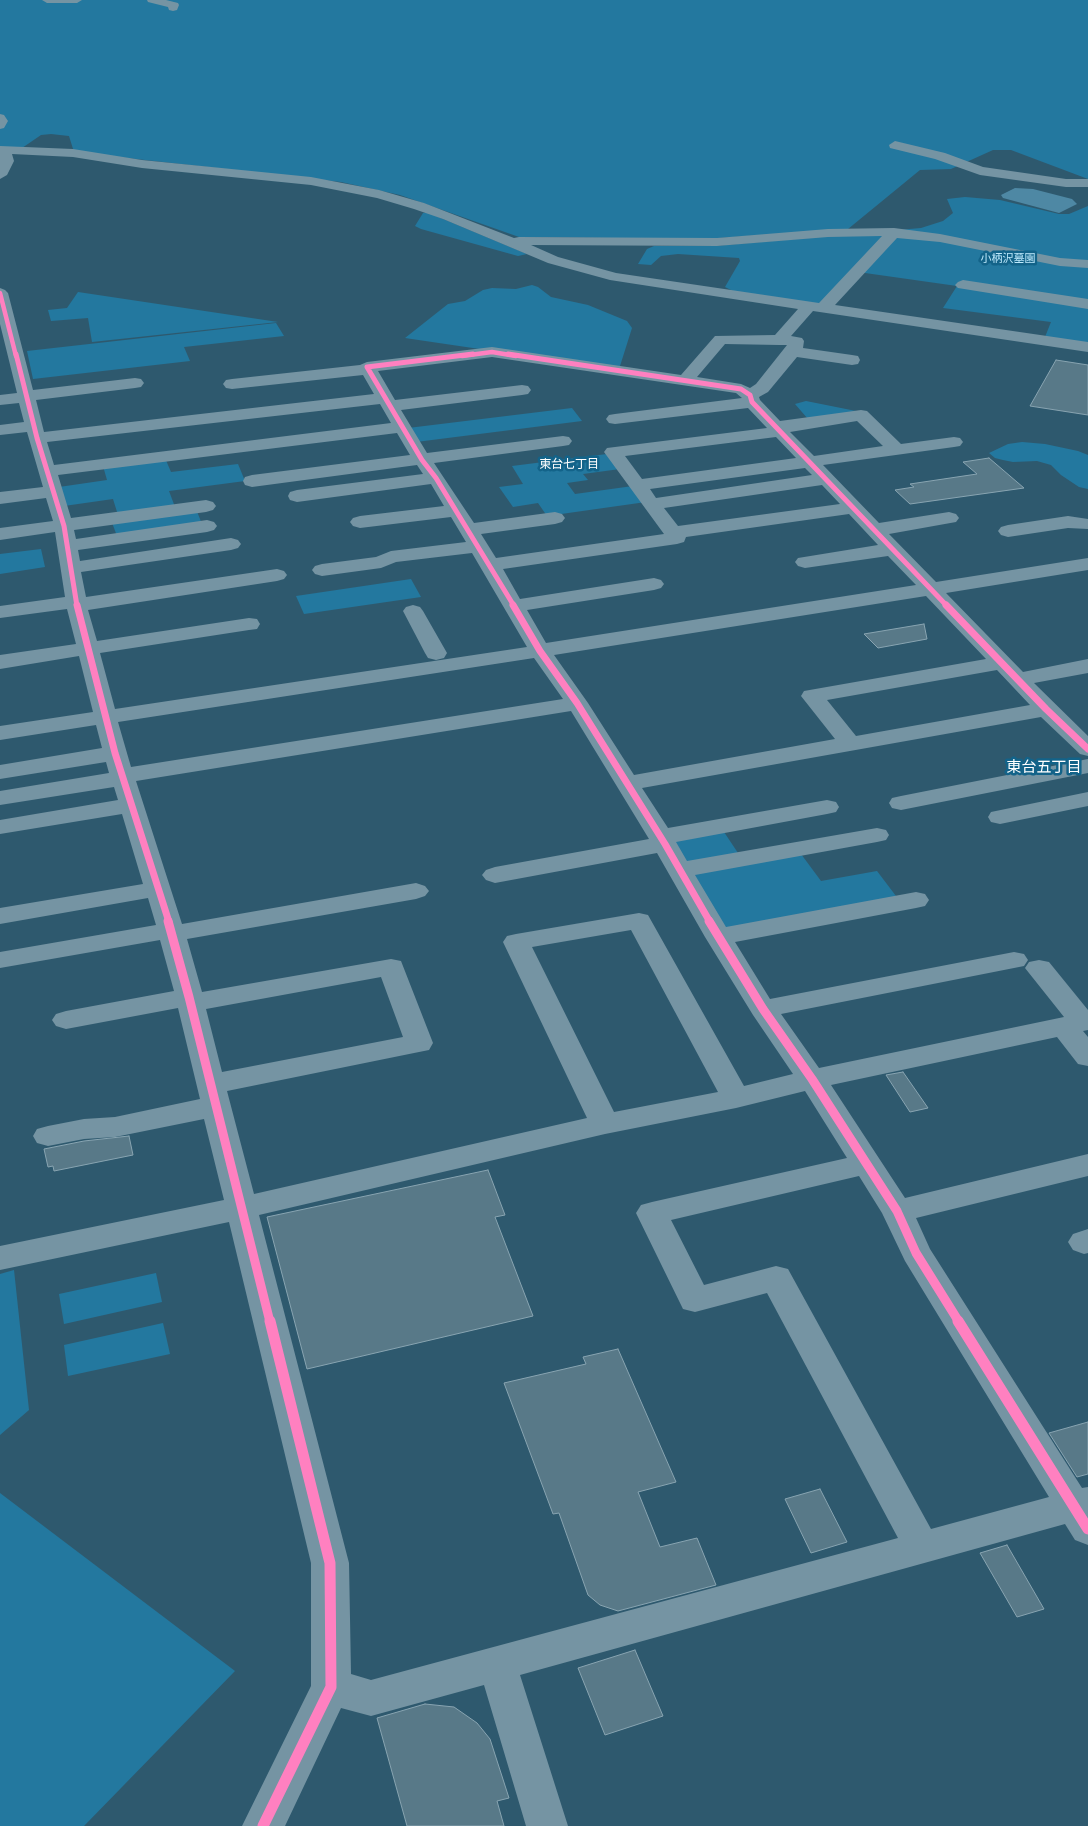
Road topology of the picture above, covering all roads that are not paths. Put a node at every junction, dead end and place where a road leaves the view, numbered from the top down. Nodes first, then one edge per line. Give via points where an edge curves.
1 (47, 0) edge
2 (77, 0) edge
3 (152, 0) edge
4 (173, 8) dead end
5 (0, 118) edge
6 (0, 125) edge
7 (895, 145) dead end
8 (2, 150) edge
9 (0, 175) edge
10 (1088, 184) edge
11 (894, 232) junction
12 (511, 242) junction
13 (1088, 264) edge
14 (964, 285) dead end
15 (0, 293) edge
16 (1088, 304) edge
17 (816, 307) junction
18 (4, 322) edge
19 (779, 340) junction
20 (1088, 347) edge
21 (793, 351) junction
22 (8, 352) edge
23 (852, 360) dead end
24 (579, 366) junction
25 (368, 369) junction
26 (590, 381) dead end
27 (676, 381) junction
28 (135, 383) dead end
29 (232, 384) dead end
30 (613, 386) dead end
31 (522, 390) dead end
32 (26, 397) junction
33 (751, 398) junction
34 (0, 400) edge
35 (388, 402) junction
36 (615, 419) dead end
37 (403, 427) junction
38 (780, 429) junction
39 (0, 430) edge
40 (35, 432) junction
41 (562, 440) dead end
42 (954, 442) dead end
43 (896, 449) junction
44 (422, 460) junction
45 (809, 461) junction
46 (48, 471) junction
47 (436, 478) junction
48 (826, 479) junction
49 (252, 481) dead end
50 (637, 485) junction
51 (52, 491) junction
52 (297, 496) dead end
53 (0, 498) edge
54 (652, 504) junction
55 (206, 506) dead end
56 (854, 508) junction
57 (455, 510) junction
58 (554, 518) dead end
59 (949, 518) dead end
60 (1084, 519) edge
61 (360, 522) dead end
62 (64, 526) junction
63 (207, 526) dead end
64 (875, 530) junction
65 (1008, 531) dead end
66 (673, 533) junction
67 (0, 534) edge
68 (473, 538) junction
69 (231, 544) dead end
70 (67, 546) junction
71 (894, 549) junction
72 (1088, 552) edge
73 (805, 562) dead end
74 (1088, 564) edge
75 (490, 565) junction
76 (70, 568) junction
77 (322, 570) dead end
78 (277, 575) dead end
79 (654, 584) dead end
80 (927, 584) junction
81 (76, 603) junction
82 (514, 606) junction
83 (413, 611) dead end
84 (0, 612) edge
85 (249, 624) dead end
86 (536, 644) junction
87 (88, 648) junction
88 (436, 653) junction
89 (0, 662) edge
90 (1002, 663) junction
91 (1088, 666) edge
92 (1018, 680) junction
93 (577, 703) junction
94 (1046, 709) junction
95 (104, 710) junction
96 (0, 717) edge
97 (0, 733) edge
98 (1084, 741) edge
99 (851, 744) junction
100 (1088, 766) edge
101 (0, 772) edge
102 (122, 778) junction
103 (627, 783) junction
104 (0, 798) edge
105 (1088, 799) edge
106 (901, 803) dead end
107 (826, 807) dead end
108 (1000, 817) dead end
109 (0, 827) edge
110 (877, 836) dead end
111 (663, 840) junction
112 (681, 870) junction
113 (495, 875) dead end
114 (158, 889) junction
115 (416, 891) dead end
116 (916, 900) dead end
117 (0, 916) edge
118 (172, 932) junction
119 (718, 937) junction
120 (0, 960) edge
121 (190, 1000) junction
122 (763, 1009) junction
123 (66, 1020) dead end
124 (1078, 1023) edge
125 (1088, 1057) edge
126 (812, 1079) junction
127 (214, 1095) junction
128 (736, 1098) junction
129 (605, 1124) junction
130 (48, 1136) dead end
131 (866, 1164) junction
132 (1088, 1165) edge
133 (242, 1208) junction
134 (897, 1211) junction
135 (0, 1258) edge
136 (1083, 1512) edge
137 (922, 1547) junction
138 (497, 1663) junction
139 (332, 1687) junction
140 (262, 1826) edge
141 (547, 1826) edge

1 - 2 street
3 - 4 street via 174,5
5 - 6 street
7 - 10 street via 940,156 980,171
8 - 9 street via 7,161
8 - 12 street via 73,153 142,164 311,181 387,196
11 - 12 street via 828,233 717,242
11 - 13 street via 1060,262
11 - 17 street
12 - 17 street via 553,260 615,277
14 - 16 street
15 - 18 street
17 - 19 street
17 - 20 street
18 - 22 street
19 - 21 street via 796,341
19 - 27 street via 721,339
21 - 23 street
21 - 33 street
22 - 32 street
24 - 25 street via 492,352 366,367
24 - 26 street
24 - 27 street
25 - 29 street
25 - 35 street
27 - 30 street
27 - 33 street via 741,389
28 - 32 street
31 - 35 street
32 - 34 street
32 - 40 street
33 - 36 street
33 - 38 street
35 - 37 street
35 - 40 street
37 - 44 street
37 - 46 street
38 - 43 street via 861,415
38 - 45 street
38 - 50 street via 613,452
39 - 40 street
40 - 46 street
41 - 44 street
42 - 43 street
43 - 45 street
44 - 47 street
44 - 49 street
45 - 48 street
45 - 50 street
46 - 51 street
47 - 52 street
47 - 57 street
48 - 54 street
48 - 56 street
50 - 54 street
51 - 53 street
51 - 62 street
54 - 66 street
55 - 62 street
56 - 64 street
56 - 66 street
57 - 61 street
57 - 68 street
58 - 68 street
59 - 64 street
60 - 65 street
62 - 67 street
62 - 70 street
63 - 70 street
64 - 71 street
66 - 75 street via 677,538
68 - 75 street
68 - 77 street via 381,562
69 - 76 street
70 - 76 street
71 - 73 street
71 - 80 street
72 - 80 street
74 - 80 street
75 - 82 street
76 - 81 street
78 - 81 street
79 - 82 street
80 - 86 street
80 - 90 street
81 - 84 street
81 - 87 street
82 - 86 street
83 - 88 street
85 - 87 street
86 - 88 street
86 - 93 street
86 - 95 street
87 - 89 street
87 - 95 street
88 - 95 street
90 - 92 street
90 - 99 street via 812,696
91 - 92 street
92 - 94 street
93 - 102 street
93 - 103 street
94 - 98 street
94 - 99 street
95 - 96 street
95 - 97 street
95 - 102 street
99 - 103 street
100 - 106 street
101 - 102 street
102 - 104 street
102 - 109 street
102 - 114 street
103 - 111 street
105 - 108 street
107 - 111 street
110 - 112 street
111 - 112 street
111 - 113 street
112 - 119 street
114 - 117 street
114 - 118 street
115 - 118 street
116 - 119 street
118 - 120 street
118 - 121 street
119 - 122 street
121 - 123 street
121 - 127 street
121 - 127 street via 391,968 419,1043
122 - 124 street via 1026,964
122 - 126 street
124 - 125 street
124 - 126 street
126 - 128 street
126 - 131 street
127 - 130 street via 115,1127
127 - 133 street
128 - 129 street
128 - 129 street via 639,922 516,942
129 - 133 street
131 - 134 street
131 - 137 street via 652,1213 694,1300 776,1278
132 - 134 street
133 - 135 street
133 - 139 street via 330,1563
134 - 136 street via 916,1253
136 - 137 street
137 - 138 street
138 - 139 street via 371,1698
138 - 141 street
139 - 140 street

